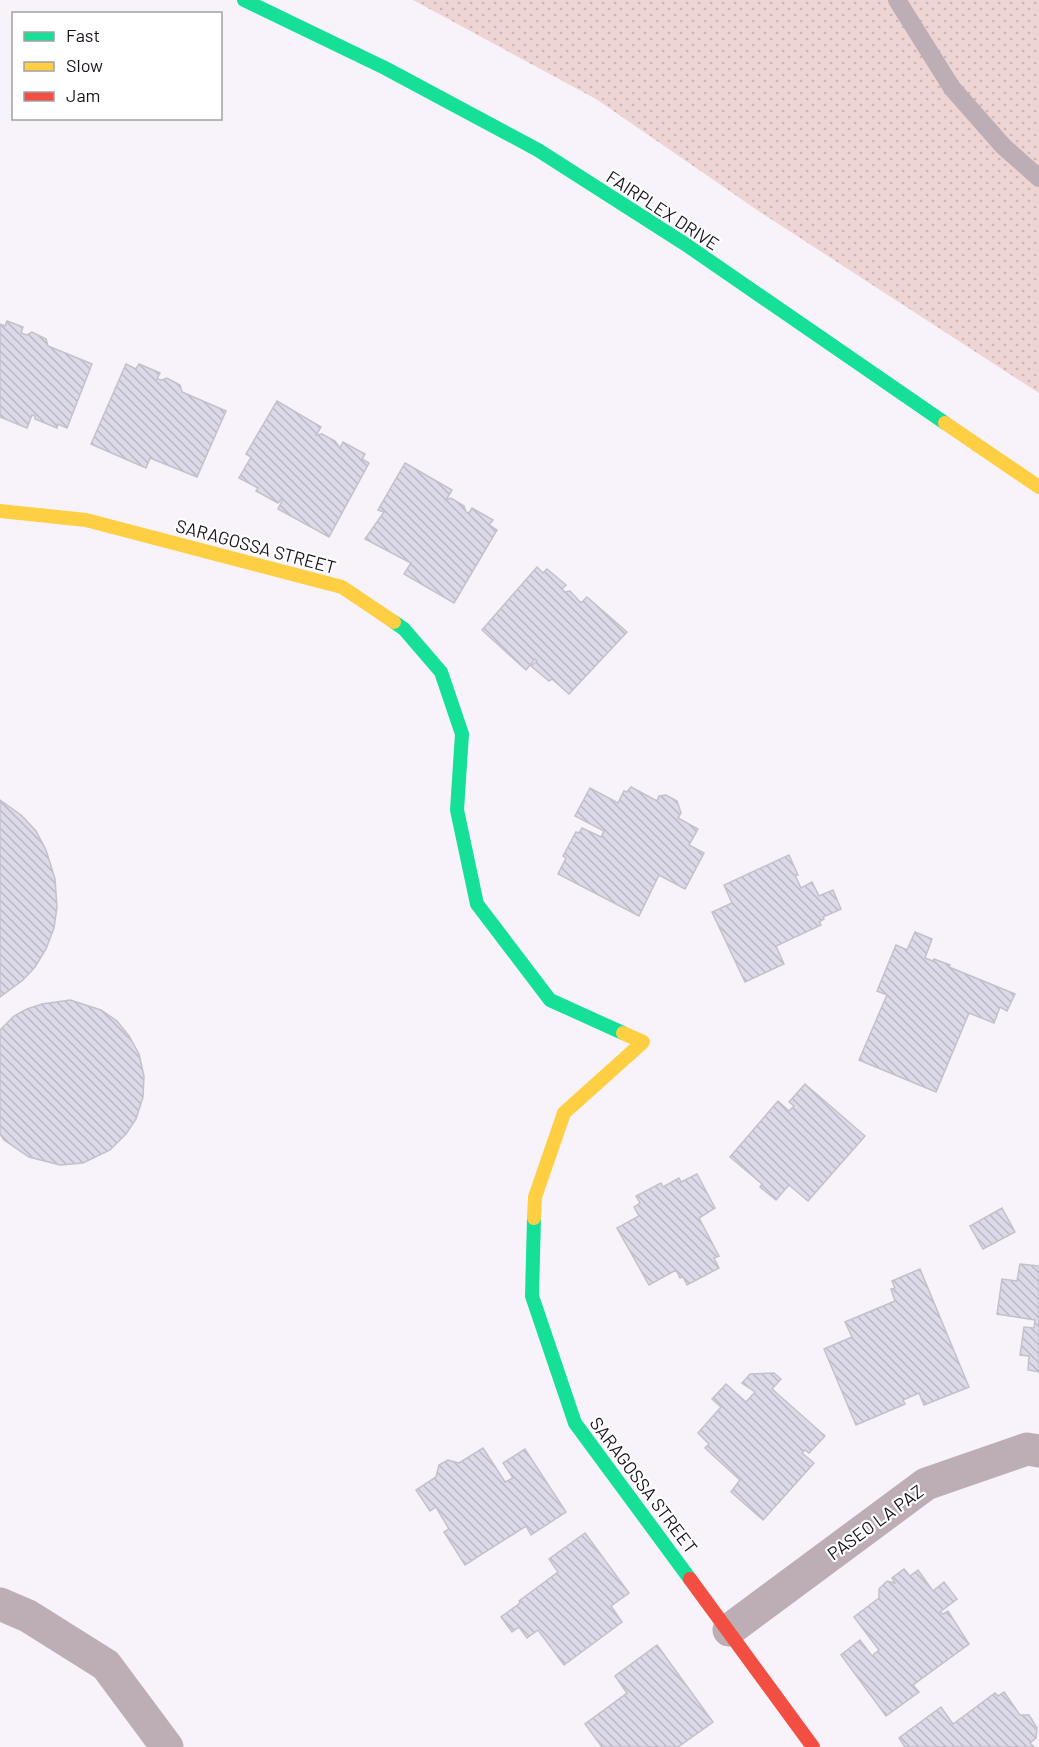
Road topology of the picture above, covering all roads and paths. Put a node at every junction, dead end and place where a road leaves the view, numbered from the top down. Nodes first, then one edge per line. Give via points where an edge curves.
1 (244, 0) edge
2 (897, 0) edge
3 (1039, 178) edge
4 (1039, 488) edge
5 (0, 511) edge
6 (1039, 1451) edge
7 (0, 1604) edge
8 (729, 1630) junction
9 (167, 1747) edge
10 (813, 1747) edge

1 - 4 street, FAIRPLEX DRIVE via 385,68 538,150 685,244
2 - 3 lane via 952,88 1003,146
5 - 8 street, SARAGOSSA STREET via 86,520 342,587 404,629 441,672 462,734 456,810 477,904 550,1000 643,1042 564,1113 535,1197 532,1296 575,1423
6 - 8 street, PASEO LA PAZ via 1027,1449 926,1484
7 - 9 street via 28,1616 106,1665
8 - 10 street, SARAGOSSA STREET

